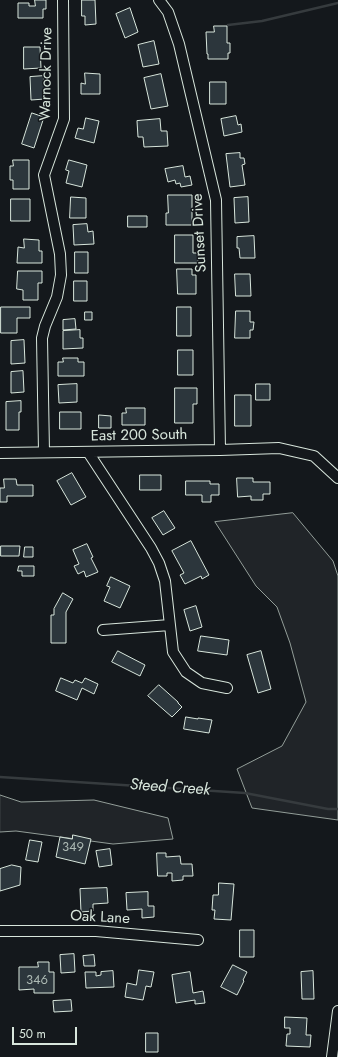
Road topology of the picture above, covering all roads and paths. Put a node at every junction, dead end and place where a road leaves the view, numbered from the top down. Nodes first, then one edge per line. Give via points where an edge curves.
1 (63, 0) edge
2 (159, 0) edge
3 (220, 450) junction
4 (44, 452) junction
5 (88, 452) junction
6 (0, 453) edge
7 (338, 478) edge
8 (170, 625) junction
9 (103, 630) dead end
10 (227, 688) dead end
11 (0, 931) edge
12 (198, 940) dead end
13 (338, 1011) edge
14 (332, 1057) edge

1 - 4 street, Warnock Drive via 64,119 44,176 60,254 61,275 57,297 42,338
2 - 3 street, Sunset Drive via 168,12 179,44 216,200
3 - 5 street, East 200 South
3 - 7 street, East 200 South via 279,448 314,456
4 - 5 street, East 200 South
4 - 6 street, East 200 South
5 - 8 street via 152,548 165,581
8 - 9 street
8 - 10 street via 173,652 186,672 202,683
11 - 12 street, Oak Lane via 96,931
13 - 14 street

